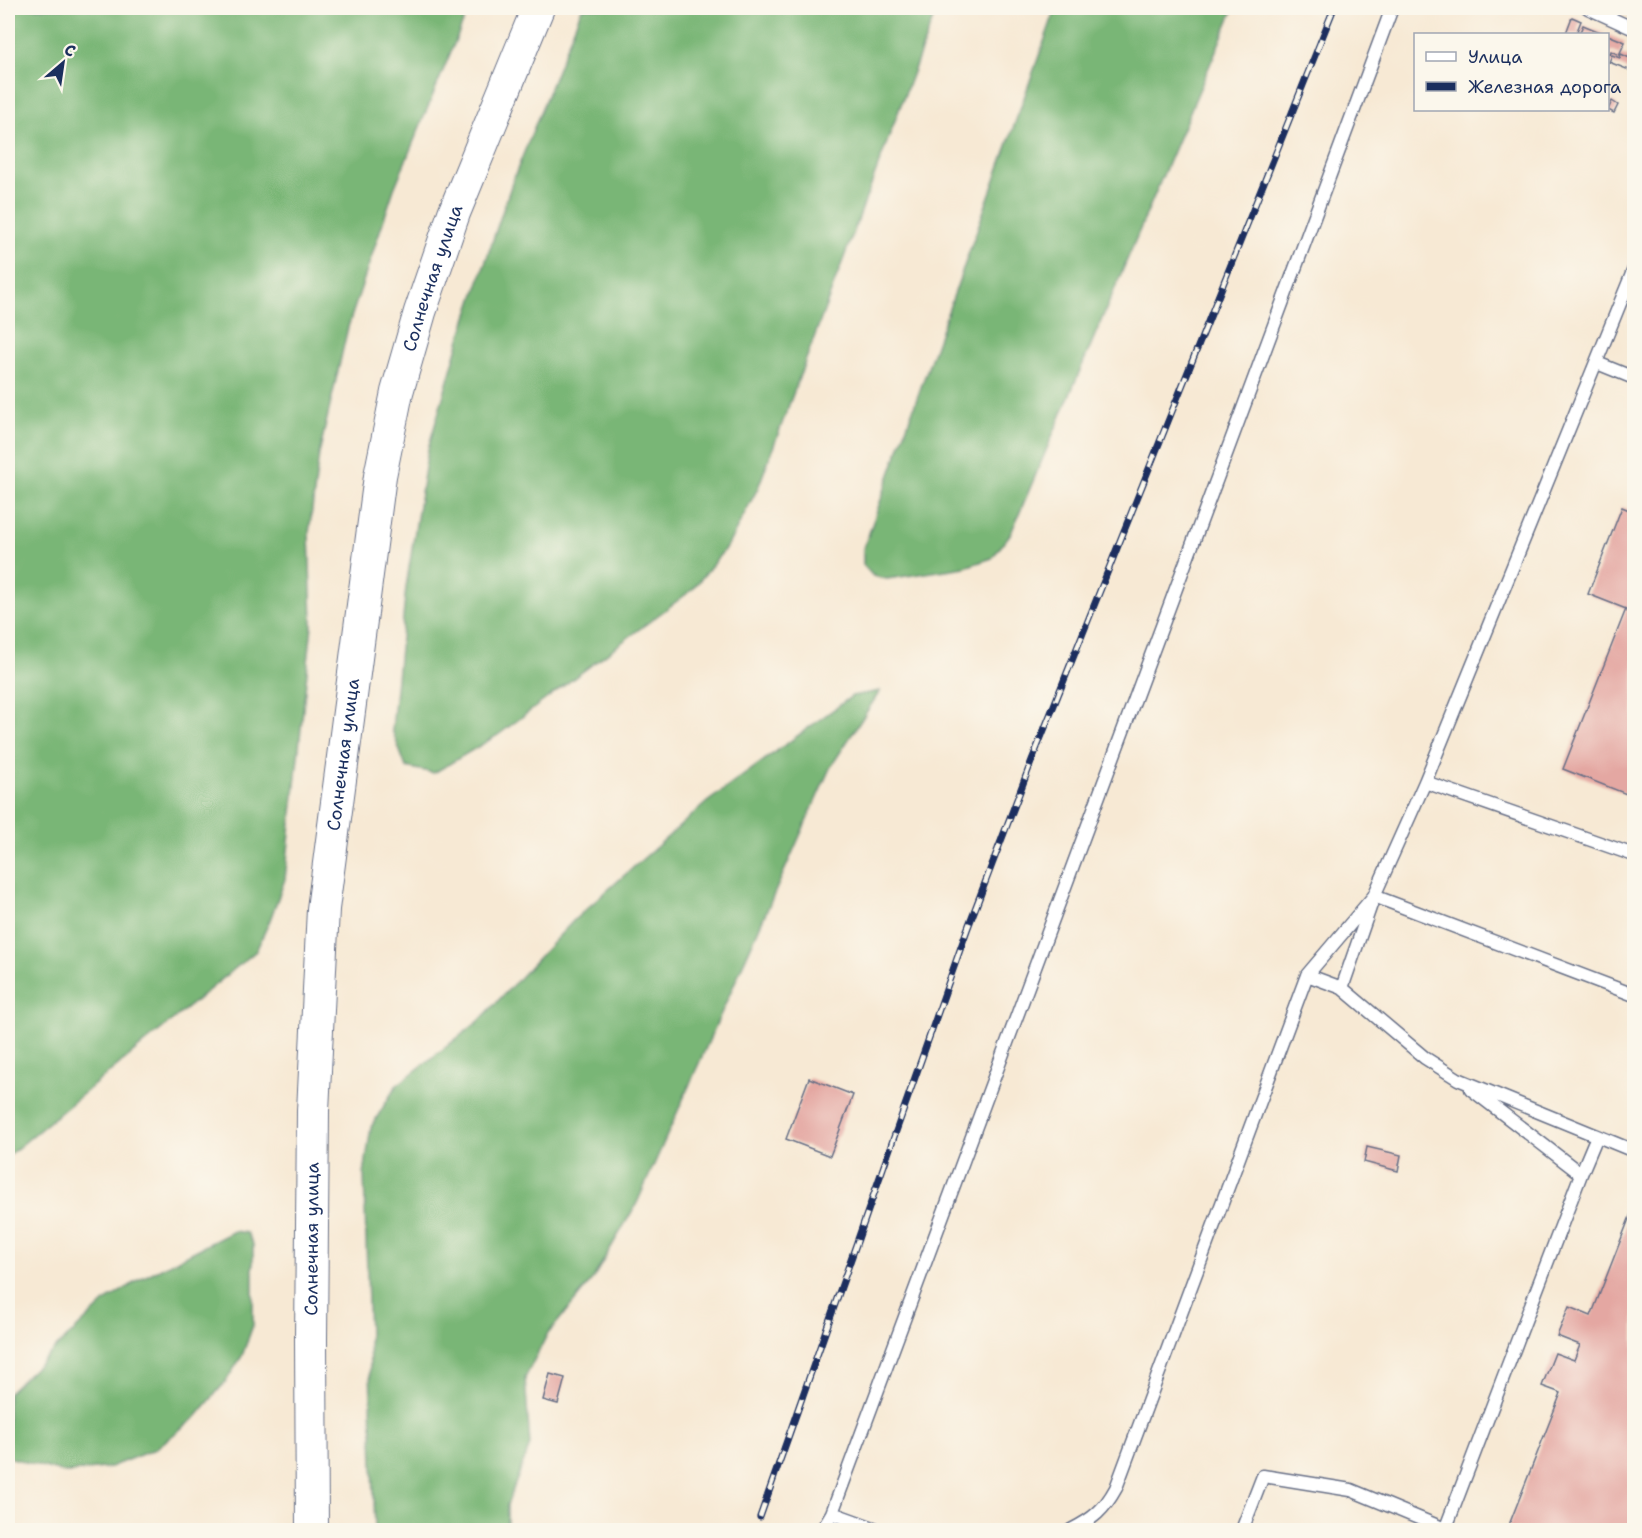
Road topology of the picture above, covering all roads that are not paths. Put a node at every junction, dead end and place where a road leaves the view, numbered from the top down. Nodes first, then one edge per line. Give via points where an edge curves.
1 (538, 8) edge
2 (1392, 8) edge
3 (1588, 8) edge
4 (1635, 29) edge
5 (1635, 269) edge
6 (1597, 363) junction
7 (1635, 378) edge
8 (1425, 782) junction
9 (1635, 855) edge
10 (1374, 896) junction
11 (1307, 975) junction
12 (1342, 988) junction
13 (1635, 995) edge
14 (1458, 1079) junction
15 (1597, 1136) junction
16 (1635, 1151) edge
17 (1581, 1174) junction
18 (832, 1513) junction
19 (312, 1530) edge
20 (822, 1530) edge
21 (879, 1530) edge
22 (1071, 1530) edge
23 (1242, 1530) edge
24 (1445, 1530) edge

1 - 19 street, Солнечная улица via 454,213 420,312 397,392 380,476 323,909 313,1111
2 - 18 lane
3 - 4 lane
5 - 6 lane
6 - 7 lane
6 - 8 lane
8 - 9 lane
8 - 10 lane
10 - 11 lane
10 - 12 lane
10 - 13 lane
11 - 12 lane
11 - 22 lane via 1116,1488 1098,1514
12 - 14 lane via 1425,1058
14 - 15 lane
14 - 17 lane
15 - 16 lane
15 - 17 lane
17 - 24 lane
18 - 20 lane
18 - 21 lane
23 - 24 lane via 1263,1476 1351,1491

